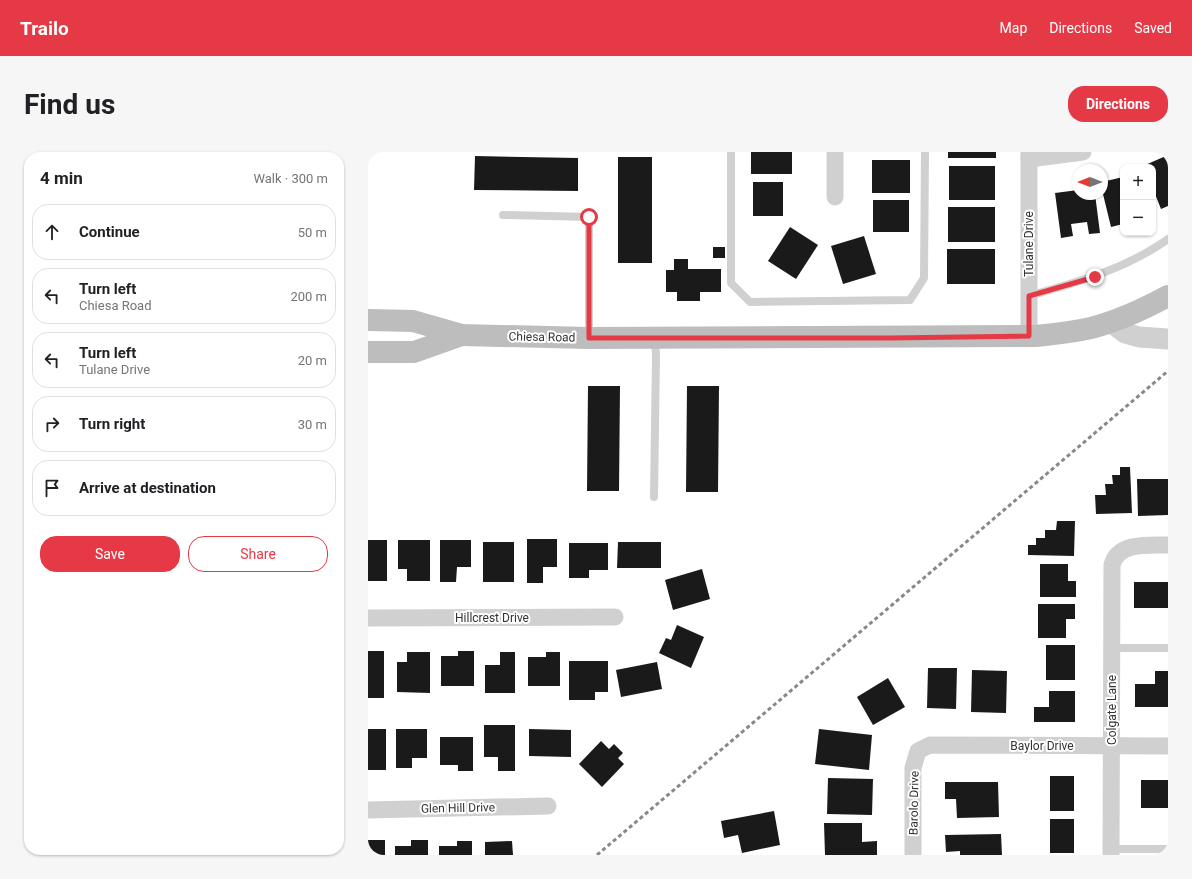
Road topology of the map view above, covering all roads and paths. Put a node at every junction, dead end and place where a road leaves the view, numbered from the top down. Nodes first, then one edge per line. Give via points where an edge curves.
1 (731, 152) edge
2 (835, 152) edge
3 (925, 152) edge
4 (1083, 152) edge
5 (1029, 155) edge
6 (835, 197) dead end
7 (503, 215) dead end
8 (1168, 239) edge
9 (1029, 296) junction
10 (1168, 296) edge
11 (368, 320) edge
12 (1111, 322) junction
13 (462, 335) junction
14 (1029, 336) junction
15 (589, 338) junction
16 (655, 338) junction
17 (1168, 339) edge
18 (368, 352) edge
19 (654, 497) dead end
20 (1168, 546) edge
21 (615, 617) dead end
22 (368, 618) edge
23 (1112, 648) junction
24 (1168, 648) edge
25 (1112, 746) junction
26 (1168, 746) edge
27 (918, 751) joint
28 (548, 806) dead end
29 (368, 810) edge
30 (1168, 849) edge
31 (1111, 852) edge
32 (913, 855) edge

1 - 3 lane via 731,283 750,302 910,300 924,278
2 - 6 street
4 - 5 street
5 - 9 street, Tulane Drive
7 - 15 lane via 589,217
8 - 9 lane via 1149,252 1095,277
9 - 14 street, Tulane Drive
10 - 12 main road, Chiesa Road
11 - 13 main road, Chiesa Road via 413,321
12 - 14 main road, Chiesa Road via 1070,332
12 - 17 street via 1125,332 1139,337
13 - 15 main road, Chiesa Road
13 - 18 main road, Chiesa Road via 414,352
14 - 16 main road, Chiesa Road
15 - 16 main road, Chiesa Road
16 - 19 lane
20 - 23 street, Colgate Lane via 1130,548 1114,558
21 - 22 street, Hillcrest Drive
23 - 24 lane
23 - 25 street, Colgate Lane
25 - 26 street, Baylor Drive
25 - 27 street, Baylor Drive via 930,745
25 - 31 street, Colgate Lane
27 - 32 street, Barolo Drive via 913,768
28 - 29 street, Glen Hill Drive
30 - 31 lane

